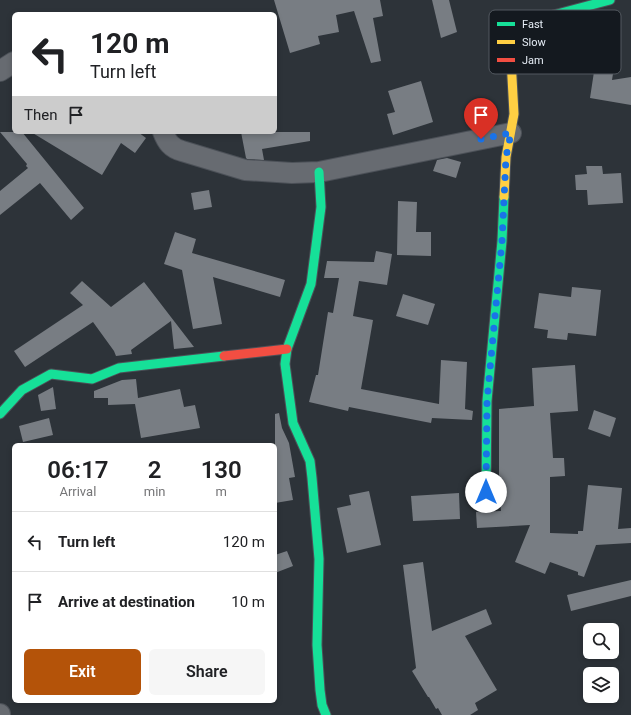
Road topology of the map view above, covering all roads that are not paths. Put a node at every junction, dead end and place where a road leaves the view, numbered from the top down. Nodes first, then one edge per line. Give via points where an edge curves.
1 (610, 0) edge
2 (572, 10) edge
3 (12, 63) edge
4 (0, 70) edge
5 (512, 74) edge
6 (511, 133) junction
7 (164, 134) edge
8 (319, 172) junction
9 (287, 349) junction
10 (0, 414) edge
11 (486, 492) dead end
12 (326, 715) edge

1 - 2 street
3 - 4 street
5 - 6 street via 514,114
6 - 8 street
6 - 11 street via 506,157 502,241 487,401
7 - 8 street via 174,149 245,170
8 - 9 street via 321,207 311,284
9 - 10 street via 119,368 92,379 51,374 22,390
9 - 12 street via 285,364 291,414 310,461 316,515 319,559 317,645 320,690

